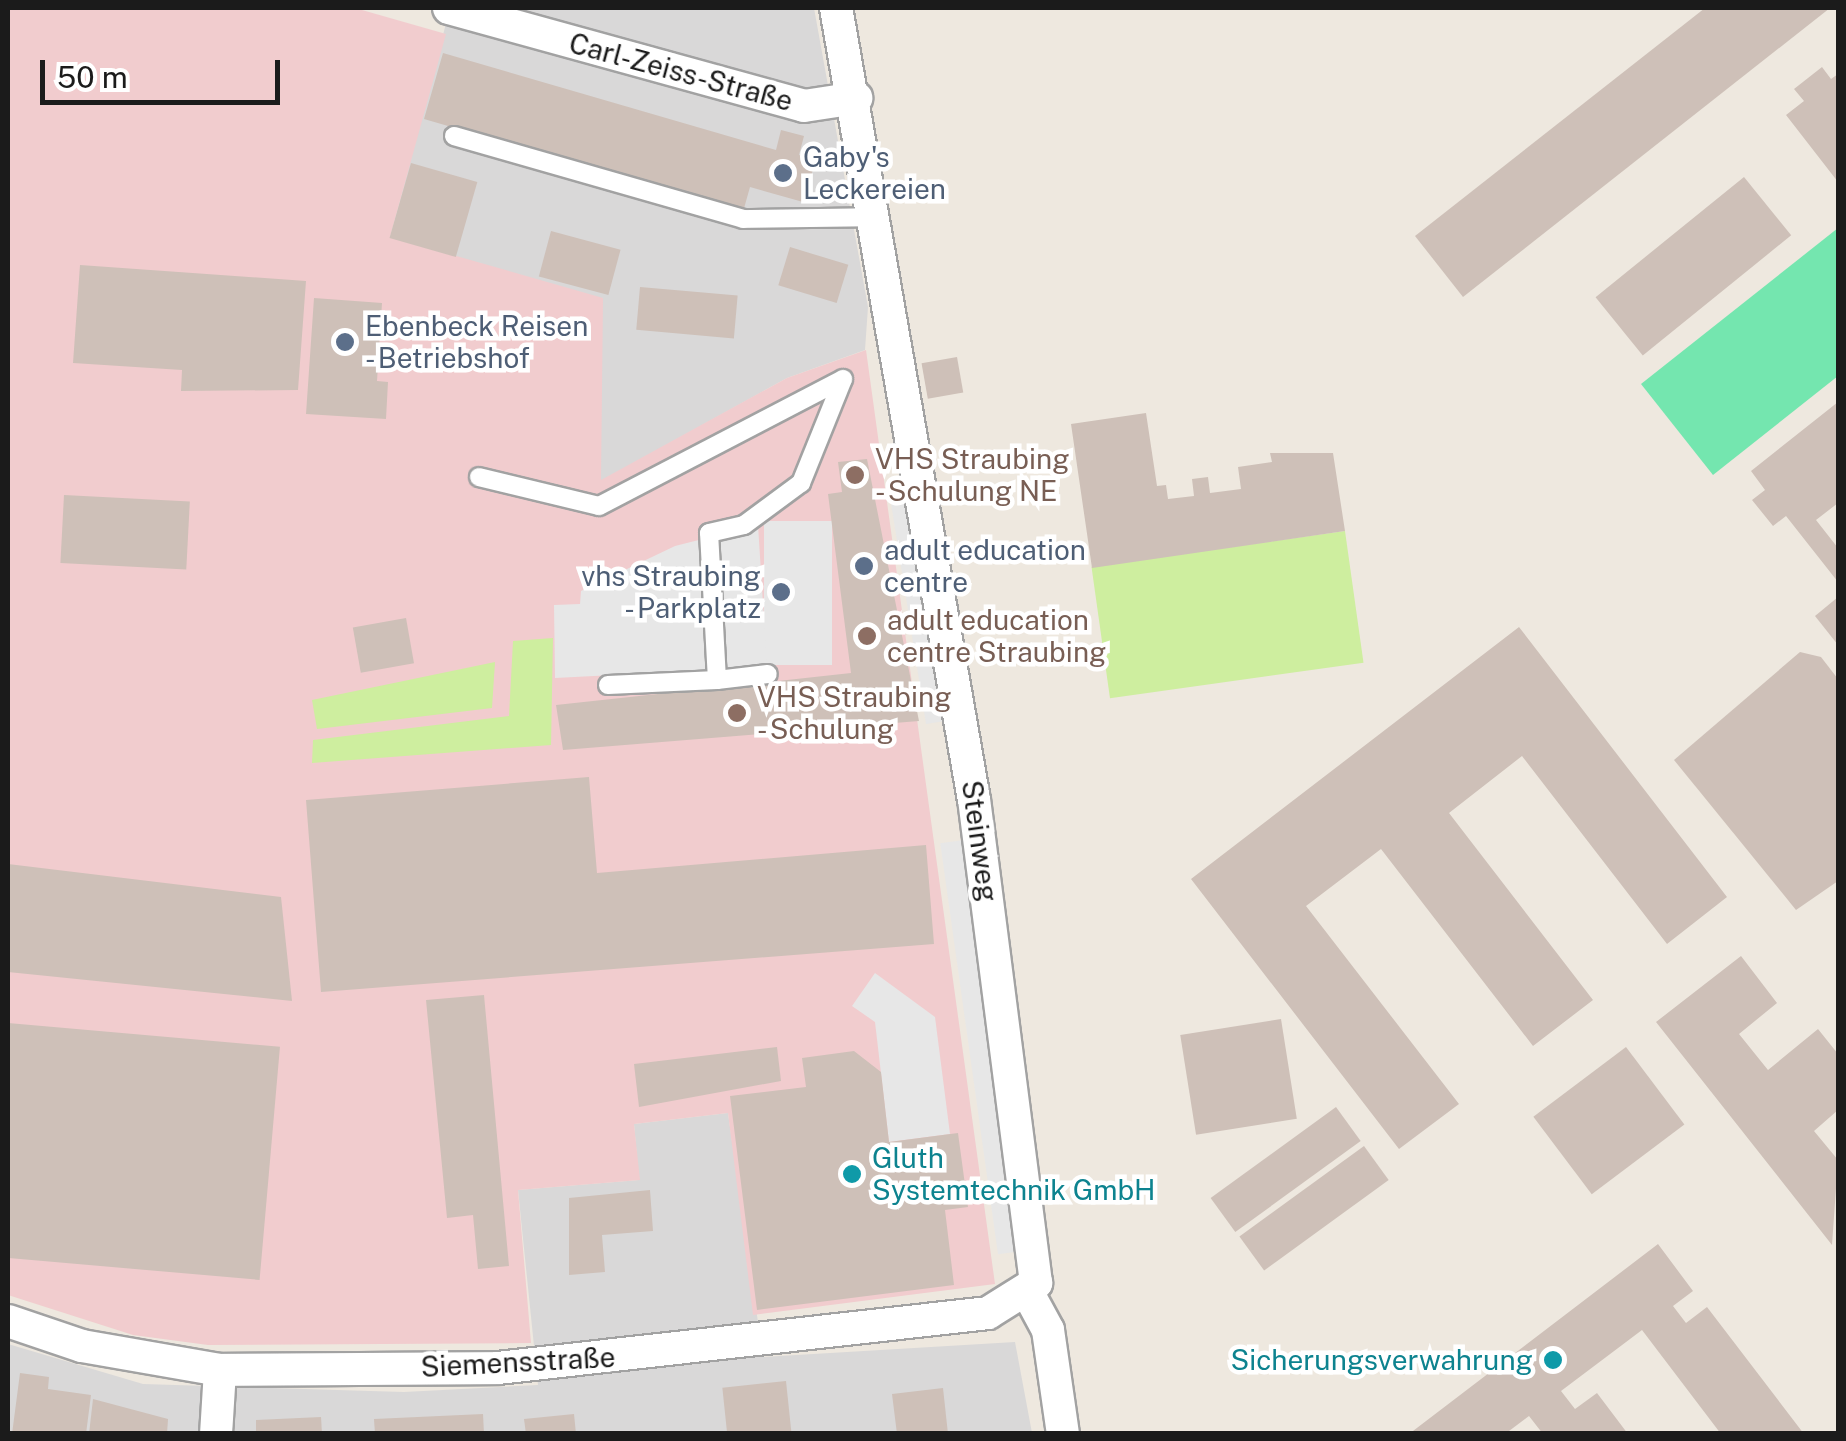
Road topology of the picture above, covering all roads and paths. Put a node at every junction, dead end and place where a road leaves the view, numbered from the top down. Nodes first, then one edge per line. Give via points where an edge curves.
1 (449, 8) edge
2 (836, 8) edge
3 (856, 98) junction
4 (454, 136) dead end
5 (878, 216) junction
6 (479, 478) dead end
7 (768, 674) dead end
8 (717, 680) junction
9 (608, 685) dead end
10 (1028, 1293) junction
11 (8, 1320) edge
12 (220, 1370) junction
13 (216, 1434) edge
14 (1063, 1434) edge

1 - 3 street, Carl-Zeiss-Straße via 804,106
2 - 3 street, Steinweg
3 - 5 street, Steinweg
4 - 5 lane via 743,219
5 - 10 street, Steinweg via 1009,1044 1038,1259
6 - 8 lane via 599,506 843,378 828,429 801,483 744,525 709,533
7 - 8 lane
8 - 9 lane
10 - 12 street, Siemensstraße via 988,1313 582,1361
10 - 14 street via 1048,1330
11 - 12 street, Siemensstraße via 82,1346
12 - 13 street

